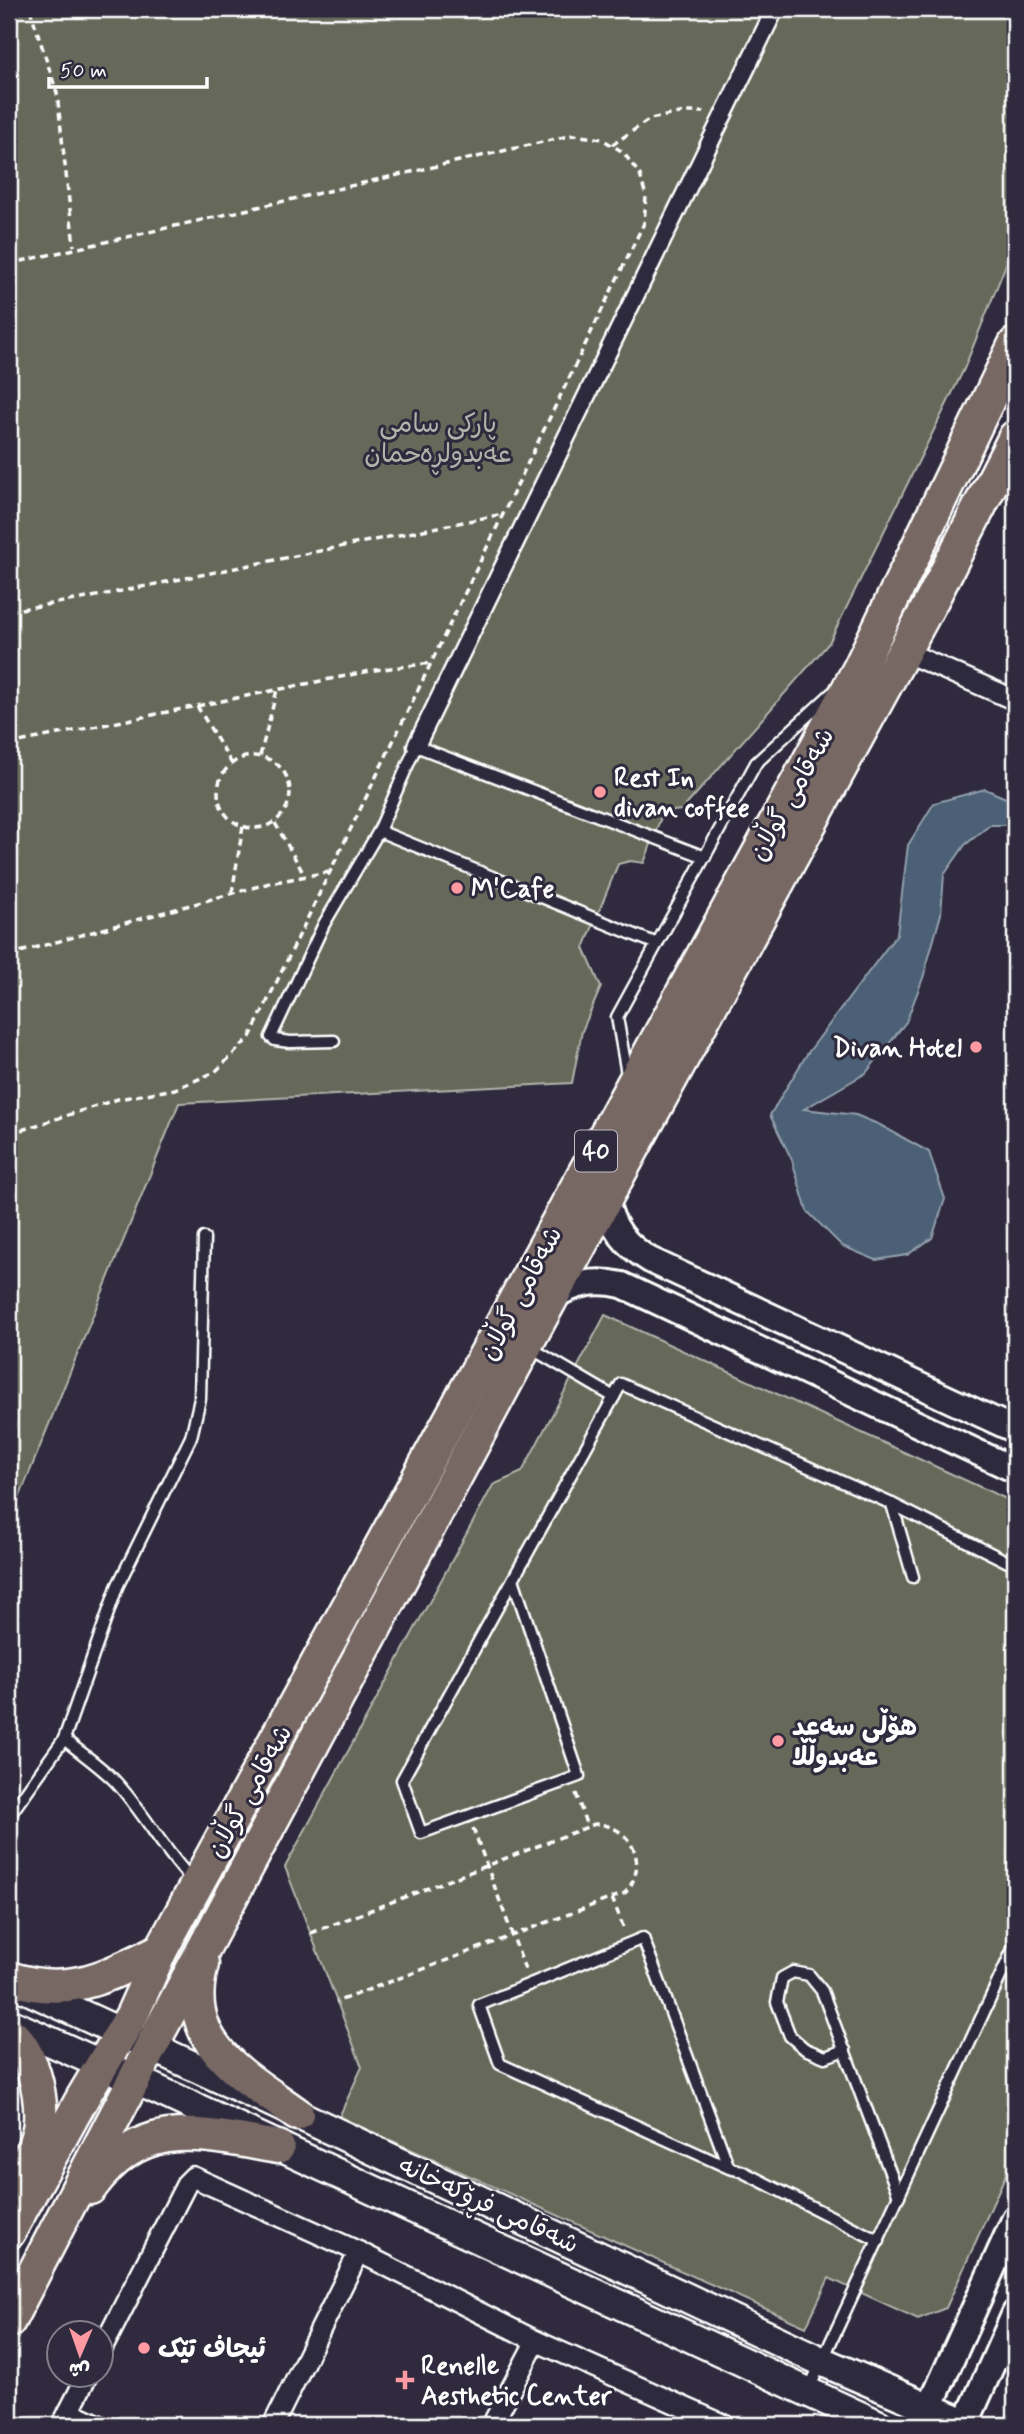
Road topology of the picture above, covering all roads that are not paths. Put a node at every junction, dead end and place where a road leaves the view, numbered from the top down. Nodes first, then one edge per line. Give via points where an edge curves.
1 (775, 9) edge
2 (1015, 344) edge
3 (1015, 437) edge
4 (903, 651) junction
5 (860, 667) junction
6 (1015, 700) edge
7 (416, 746) junction
8 (379, 831) junction
9 (705, 857) junction
10 (747, 905) junction
11 (657, 944) junction
12 (334, 1041) dead end
13 (630, 1090) junction
14 (606, 1200) junction
15 (204, 1238) dead end
16 (650, 1260) junction
17 (636, 1292) junction
18 (551, 1298) junction
19 (526, 1345) junction
20 (614, 1397) junction
21 (1015, 1430) edge
22 (1015, 1470) edge
23 (892, 1504) junction
24 (1015, 1574) edge
25 (913, 1577) dead end
26 (513, 1579) junction
27 (64, 1739) junction
28 (9, 1816) edge
29 (197, 1885) junction
30 (210, 1936) junction
31 (1015, 1945) edge
32 (161, 1950) junction
33 (9, 1980) edge
34 (9, 2023) edge
35 (9, 2032) edge
36 (122, 2032) junction
37 (151, 2047) junction
38 (845, 2050) junction
39 (103, 2066) junction
40 (134, 2079) junction
41 (298, 2114) junction
42 (278, 2147) junction
43 (729, 2168) junction
44 (900, 2196) junction
45 (1015, 2218) edge
46 (10, 2229) edge
47 (52, 2240) junction
48 (879, 2241) junction
49 (359, 2252) junction
50 (1015, 2313) edge
51 (9, 2321) edge
52 (116, 2322) edge
53 (536, 2341) junction
54 (821, 2361) junction
55 (81, 2388) edge
56 (807, 2392) junction
57 (930, 2407) junction
58 (66, 2418) edge
59 (968, 2424) edge
60 (99, 2425) edge
61 (272, 2425) edge
62 (492, 2425) edge
63 (724, 2425) edge
64 (878, 2425) edge

1 - 7 street
2 - 5 main road, شەقامی گوڵان / 40
3 - 4 main road, شەقامی گوڵان / 40
4 - 6 street
4 - 10 main road, شەقامی گوڵان / 40
5 - 9 lane via 756,764
5 - 10 main road, شەقامی گوڵان / 40
7 - 8 lane
7 - 9 lane
8 - 11 lane
8 - 12 lane via 324,924 271,1037 290,1042
9 - 11 lane
10 - 13 main road, شەقامی گوڵان / 40
10 - 14 main road, شەقامی گوڵان / 40
11 - 13 lane via 617,1017
13 - 29 main road, شەقامی گوڵان / 40
14 - 16 street via 618,1233
14 - 18 main road, شەقامی گوڵان / 40
15 - 27 lane via 200,1399 191,1437 117,1587
16 - 17 street via 633,1262 628,1269 626,1278
16 - 21 street
17 - 18 street via 592,1281
17 - 22 street
18 - 19 main road, شەقامی گوڵان / 40
19 - 20 lane
19 - 30 main road, شەقامی گوڵان / 40
20 - 23 lane via 621,1384
20 - 26 lane
23 - 24 lane via 1012,1564
23 - 25 lane
26 - 26 lane via 402,1780 421,1833 579,1776
27 - 28 lane
27 - 29 lane via 114,1780
29 - 32 main road, شەقامی گوڵان / 40
30 - 37 main road, شەقامی گوڵان
30 - 41 main road via 197,1982 198,2011 207,2038 233,2068
31 - 44 lane
32 - 33 main road via 77,1985
32 - 36 main road, شەقامی گوڵان
33 - 36 main road, شەقامی فڕۆکەخانە
34 - 39 main road, شەقامی فڕۆکەخانە
35 - 46 main road via 19,2040 31,2066 39,2091 40,2124
36 - 37 main road, شەقامی فڕۆکەخانە
36 - 39 main road, شەقامی گوڵان
37 - 40 main road, شەقامی گوڵان
37 - 41 main road, شەقامی فڕۆکەخانە
38 - 38 lane via 822,1991 809,1975 793,1972 782,1978 777,2002 790,2036 825,2057
38 - 44 lane
39 - 40 main road, شەقامی فڕۆکەخانە
39 - 46 main road, شەقامی گوڵان
40 - 42 main road, شەقامی فڕۆکەخانە
40 - 47 main road, شەقامی گوڵان
41 - 54 main road, شەقامی فڕۆکەخانە
42 - 47 main road via 195,2133 155,2137 104,2169
42 - 56 main road, شەقامی فڕۆکەخانە
43 - 43 lane via 500,2064 479,2005 643,1938
43 - 48 lane
44 - 48 lane
45 - 57 street
47 - 51 main road, شەقامی گوڵان
48 - 54 lane
49 - 52 street via 193,2177
49 - 53 street
49 - 61 street
50 - 59 street
53 - 62 street
53 - 63 street
54 - 56 lane
54 - 57 main road, شەقامی فڕۆکەخانە
55 - 58 street
56 - 64 main road, شەقامی فڕۆکەخانە
57 - 59 main road, شەقامی فڕۆکەخانە
58 - 60 street

